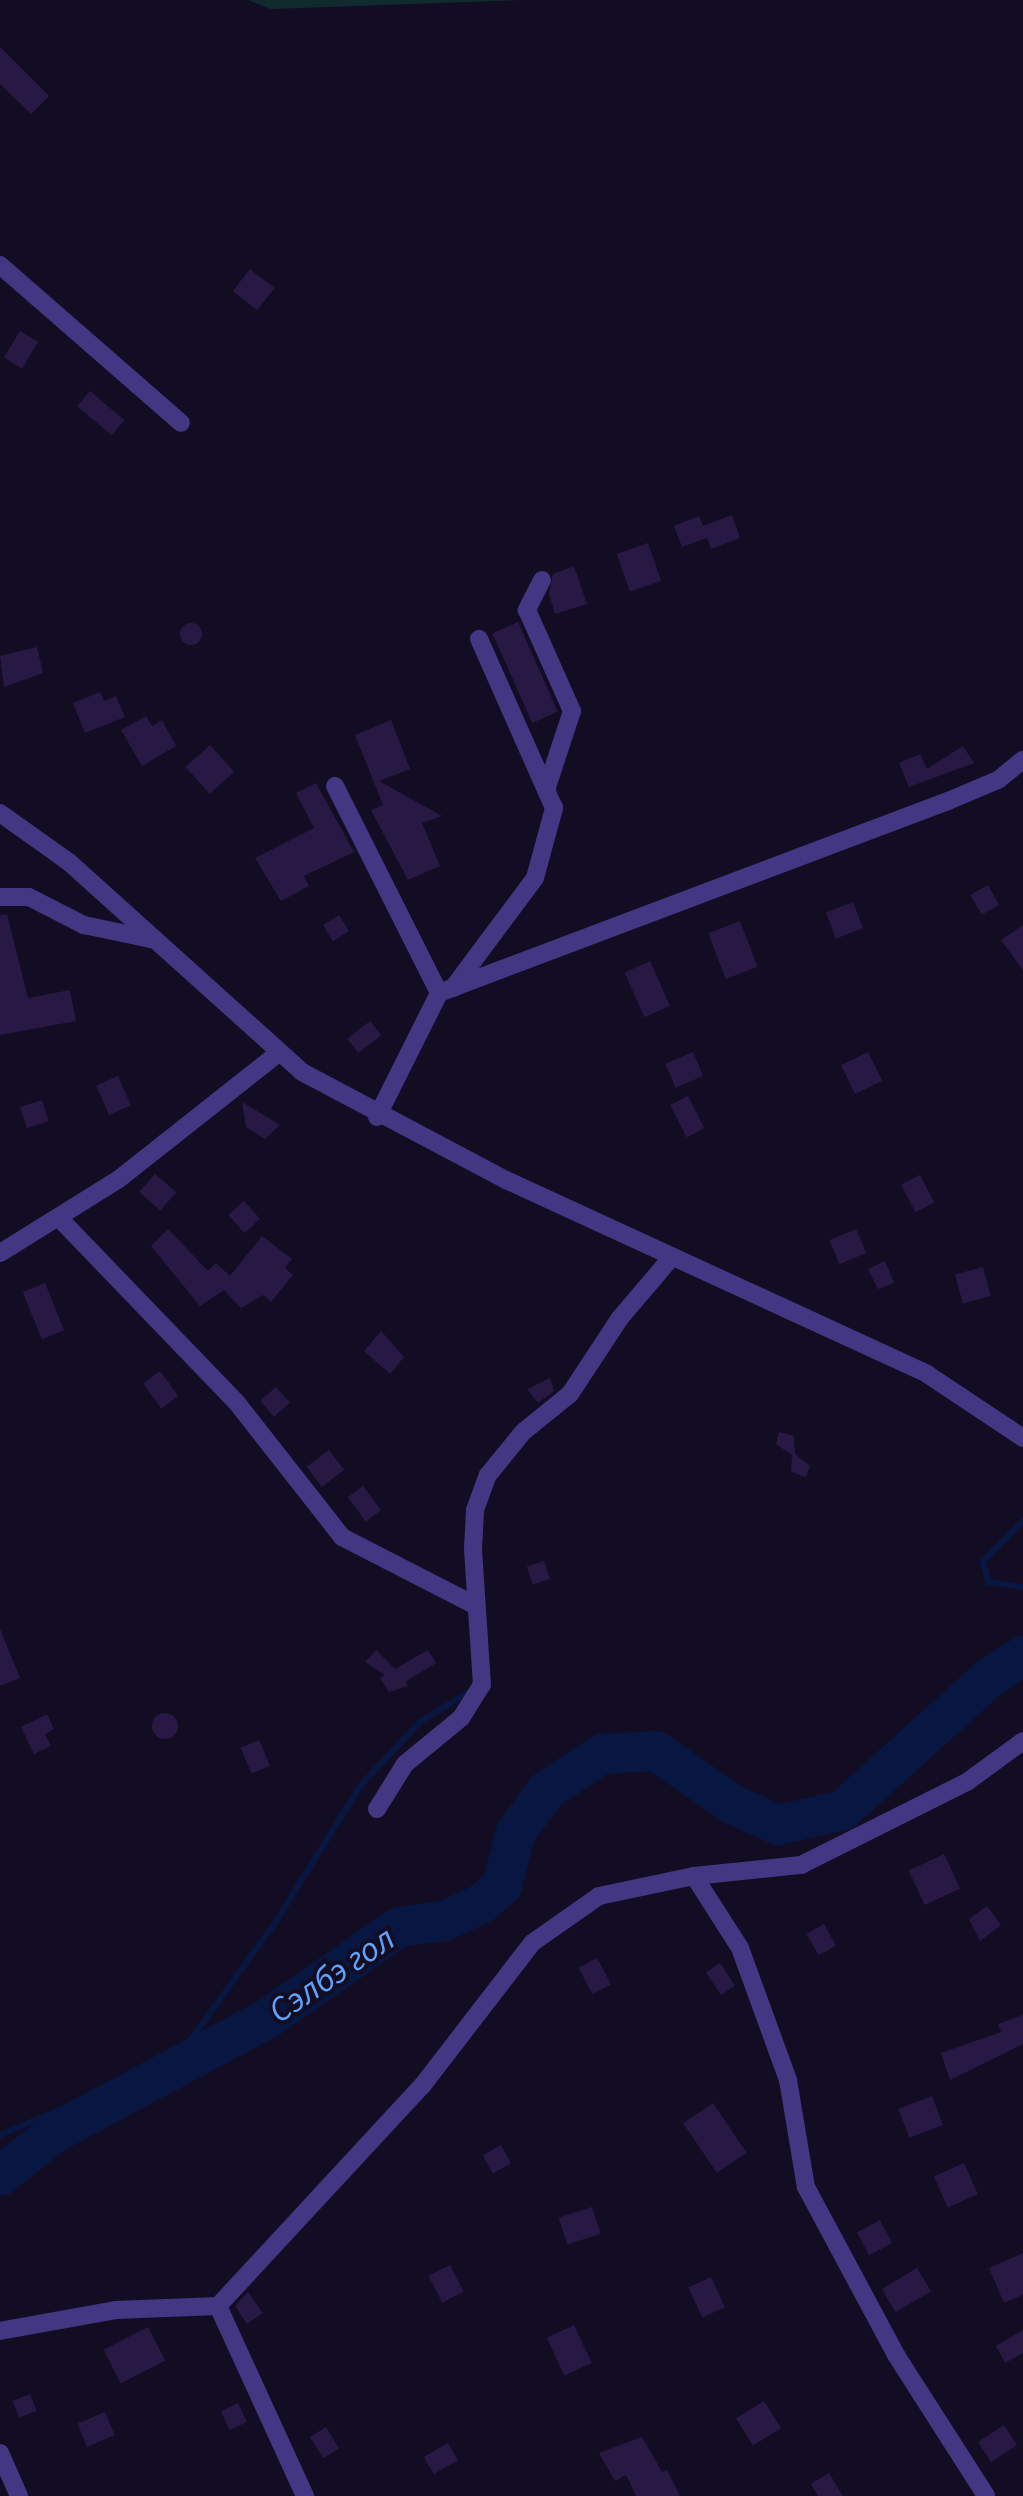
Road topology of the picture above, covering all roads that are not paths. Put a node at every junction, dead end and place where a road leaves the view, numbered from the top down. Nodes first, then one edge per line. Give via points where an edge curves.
1 (0, 265) edge
2 (181, 423) dead end
3 (542, 580) dead end
4 (478, 639) dead end
5 (1023, 760) edge
6 (335, 786) dead end
7 (546, 790) junction
8 (0, 812) edge
9 (0, 897) edge
10 (155, 940) junction
11 (446, 990) junction
12 (277, 1054) junction
13 (377, 1117) junction
14 (60, 1220) junction
15 (0, 1253) edge
16 (672, 1257) junction
17 (1023, 1438) edge
18 (476, 1606) junction
19 (1023, 1740) edge
20 (378, 1809) dead end
21 (694, 1876) junction
22 (218, 2306) junction
23 (0, 2331) edge
24 (0, 2452) edge
25 (19, 2496) edge
26 (304, 2496) edge
27 (986, 2496) edge

1 - 2 street
3 - 7 street via 527,610 572,711
4 - 7 street
5 - 11 street via 998,780 948,801
6 - 11 street
7 - 11 street via 554,808 535,878
8 - 10 street via 70,862
9 - 10 street via 29,898 84,926
10 - 12 street
11 - 13 street
12 - 13 street
12 - 14 street
13 - 16 street
14 - 15 street
14 - 18 street via 237,1403 342,1537
16 - 17 street via 926,1374
16 - 18 street via 620,1318 570,1394 522,1432 488,1475 476,1510
18 - 20 street via 482,1685 461,1718 405,1764
19 - 21 street via 967,1782 801,1866
21 - 22 street via 599,1896 532,1943 422,2086
21 - 27 street via 740,1948 788,2080 806,2187 896,2355
22 - 23 street via 115,2310
22 - 26 street
24 - 25 street

